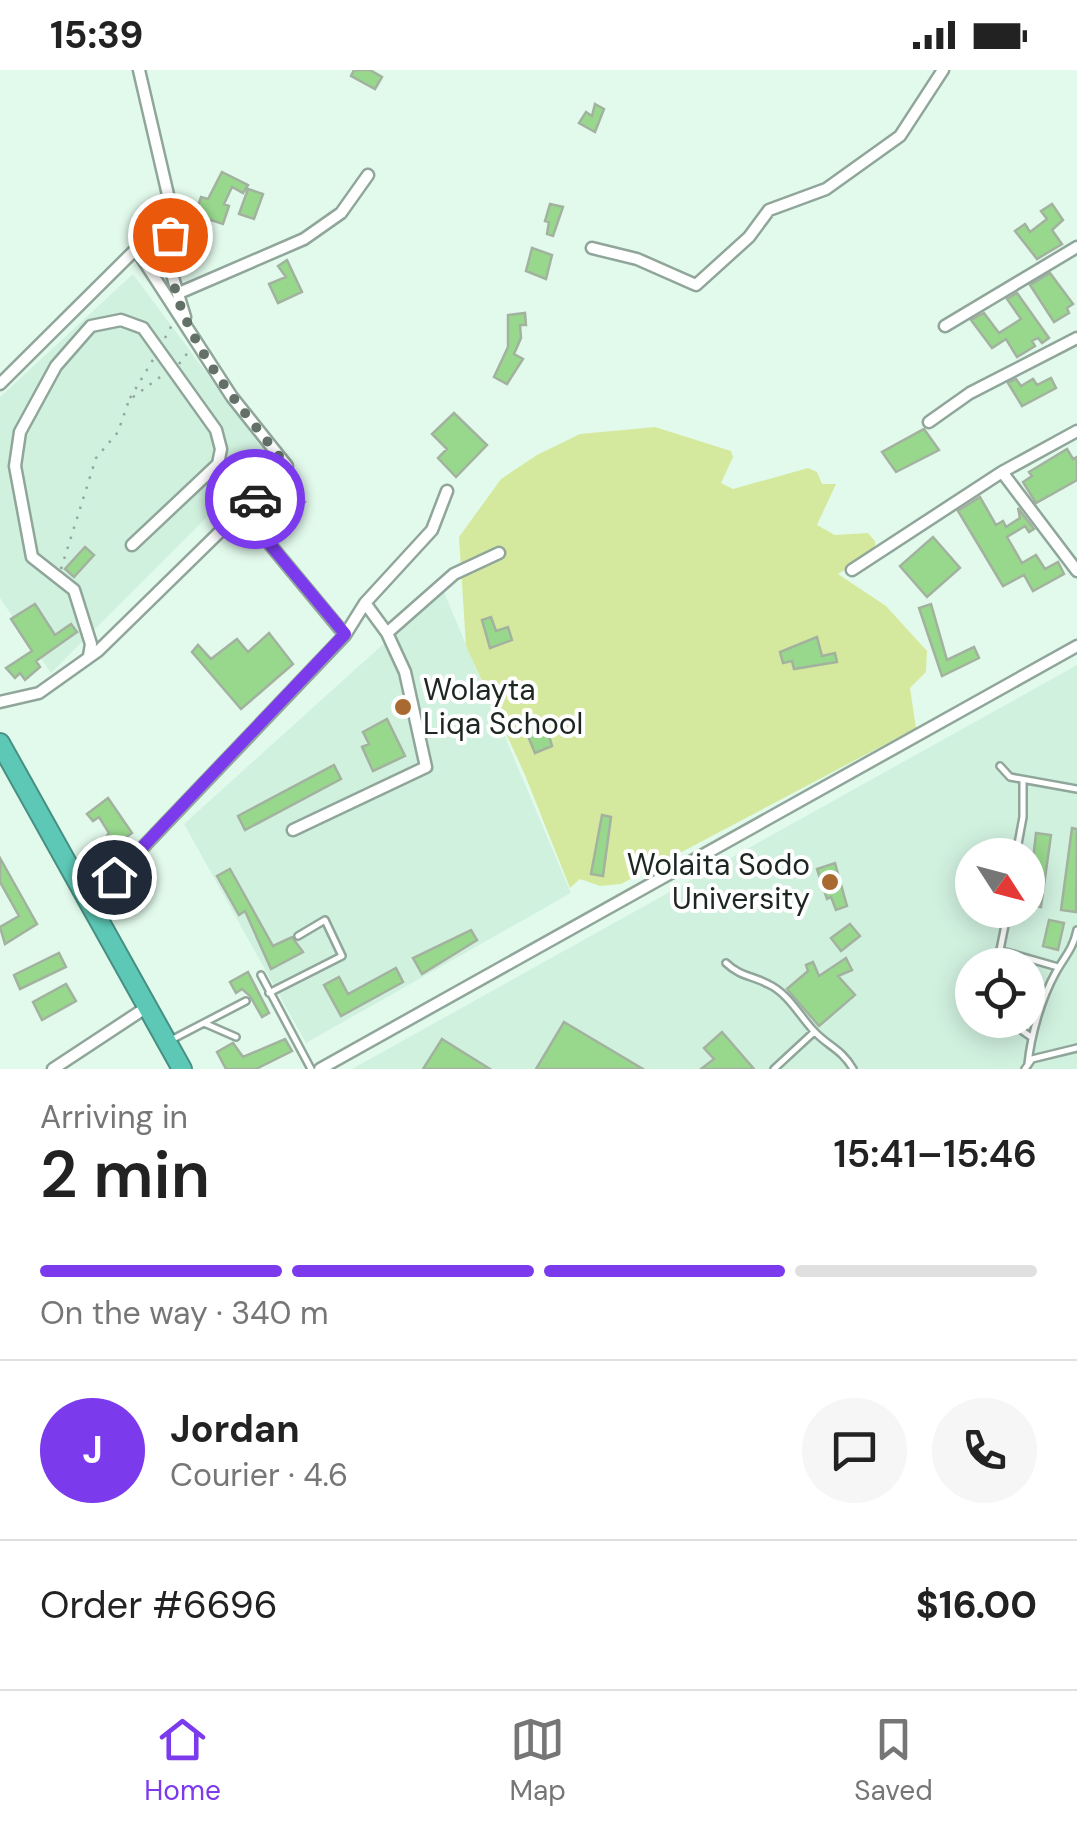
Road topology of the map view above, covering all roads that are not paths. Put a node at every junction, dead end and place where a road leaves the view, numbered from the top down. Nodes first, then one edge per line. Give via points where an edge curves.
1 (138, 70) edge
2 (943, 70) edge
3 (368, 175) dead end
4 (1077, 247) edge
5 (592, 248) dead end
6 (179, 293) junction
7 (945, 326) dead end
8 (187, 328) junction
9 (1077, 338) edge
10 (0, 384) edge
11 (930, 422) dead end
12 (1076, 433) edge
13 (1002, 472) junction
14 (447, 492) dead end
15 (243, 512) junction
16 (132, 544) dead end
17 (499, 553) dead end
18 (852, 570) dead end
19 (1077, 572) edge
20 (365, 603) junction
21 (387, 633) junction
22 (345, 634) junction
23 (1077, 646) edge
24 (89, 656) junction
25 (0, 702) edge
26 (0, 743) edge
27 (1000, 766) dead end
28 (1023, 781) junction
29 (1077, 789) edge
30 (294, 830) dead end
31 (1020, 838) edge
32 (89, 904) junction
33 (1077, 930) edge
34 (298, 936) dead end
35 (726, 962) dead end
36 (1045, 963) edge
37 (1058, 966) junction
38 (261, 975) dead end
39 (269, 993) junction
40 (1045, 1000) edge
41 (246, 1001) dead end
42 (147, 1007) junction
43 (204, 1023) junction
44 (814, 1032) junction
45 (236, 1037) dead end
46 (1031, 1038) edge
47 (168, 1042) junction
48 (1077, 1048) edge
49 (1027, 1067) edge
50 (53, 1069) edge
51 (182, 1069) edge
52 (311, 1069) edge
53 (320, 1069) edge
54 (774, 1069) edge
55 (852, 1069) edge

1 - 6 street via 172,212 168,258
2 - 5 street via 900,136 826,189 769,210 750,237 696,285
3 - 6 street via 341,213 304,239
4 - 7 street
6 - 8 street
8 - 10 street via 136,250
8 - 15 street via 287,466
9 - 11 street via 970,392
12 - 13 street
13 - 18 street
13 - 19 street
14 - 20 street via 432,530
15 - 22 street
15 - 24 street
16 - 24 street via 218,464 222,450 174,367 143,328 121,320 91,326 56,366 20,432 15,466 32,557 74,590
17 - 21 street via 454,574
20 - 21 street
20 - 22 street
21 - 30 street via 404,672 426,767
22 - 32 street
23 - 53 street
24 - 25 street via 39,693
26 - 32 highway
27 - 28 lane
28 - 29 lane
28 - 31 lane
32 - 42 highway
33 - 37 lane via 1070,956
34 - 39 lane via 325,920 342,956
35 - 44 lane via 741,977 769,984
36 - 37 lane
37 - 40 lane
38 - 39 lane
39 - 52 lane
41 - 43 lane
42 - 47 highway
42 - 50 street
43 - 45 lane
43 - 47 lane
44 - 54 lane
44 - 55 lane via 843,1050
46 - 49 lane
47 - 51 highway
48 - 49 lane

